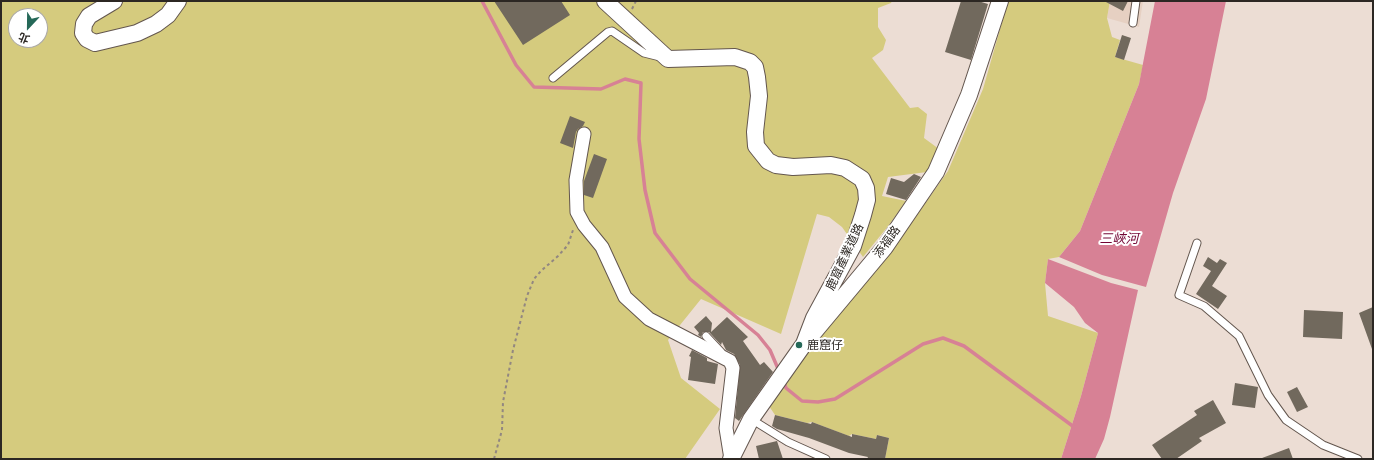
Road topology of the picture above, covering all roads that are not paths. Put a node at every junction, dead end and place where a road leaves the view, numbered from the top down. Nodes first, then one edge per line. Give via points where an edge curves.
1 (114, 1) edge
2 (178, 1) edge
3 (605, 1) edge
4 (1000, 1) edge
5 (1136, 1) edge
6 (1133, 22) dead end
7 (668, 59) junction
8 (553, 78) dead end
9 (584, 134) dead end
10 (1197, 244) dead end
11 (706, 336) dead end
12 (804, 344) junction
13 (730, 361) junction
14 (751, 419) junction
15 (731, 459) edge
16 (826, 459) edge
17 (1358, 459) edge

1 - 2 street via 89,16 84,24 83,33 87,39 95,43 136,33 168,15
3 - 7 street
4 - 12 street, 添福路 via 969,95 936,172 885,247
5 - 6 lane
7 - 8 lane via 644,53 612,31
7 - 12 street, 鹿窟產業道路 via 735,57 750,62 755,67 758,77 759,96 755,132 756,146 760,154 776,165 832,165 845,168 862,179 867,200 853,246 814,318
9 - 13 street via 576,180 577,212 602,247 625,296 638,310 667,329
10 - 17 lane via 1179,295 1204,306 1239,336 1268,395 1286,420 1323,445
11 - 13 lane
12 - 14 street, 添福路
13 - 15 street via 733,368 726,428
14 - 15 street, 添福路
14 - 16 lane via 788,442

